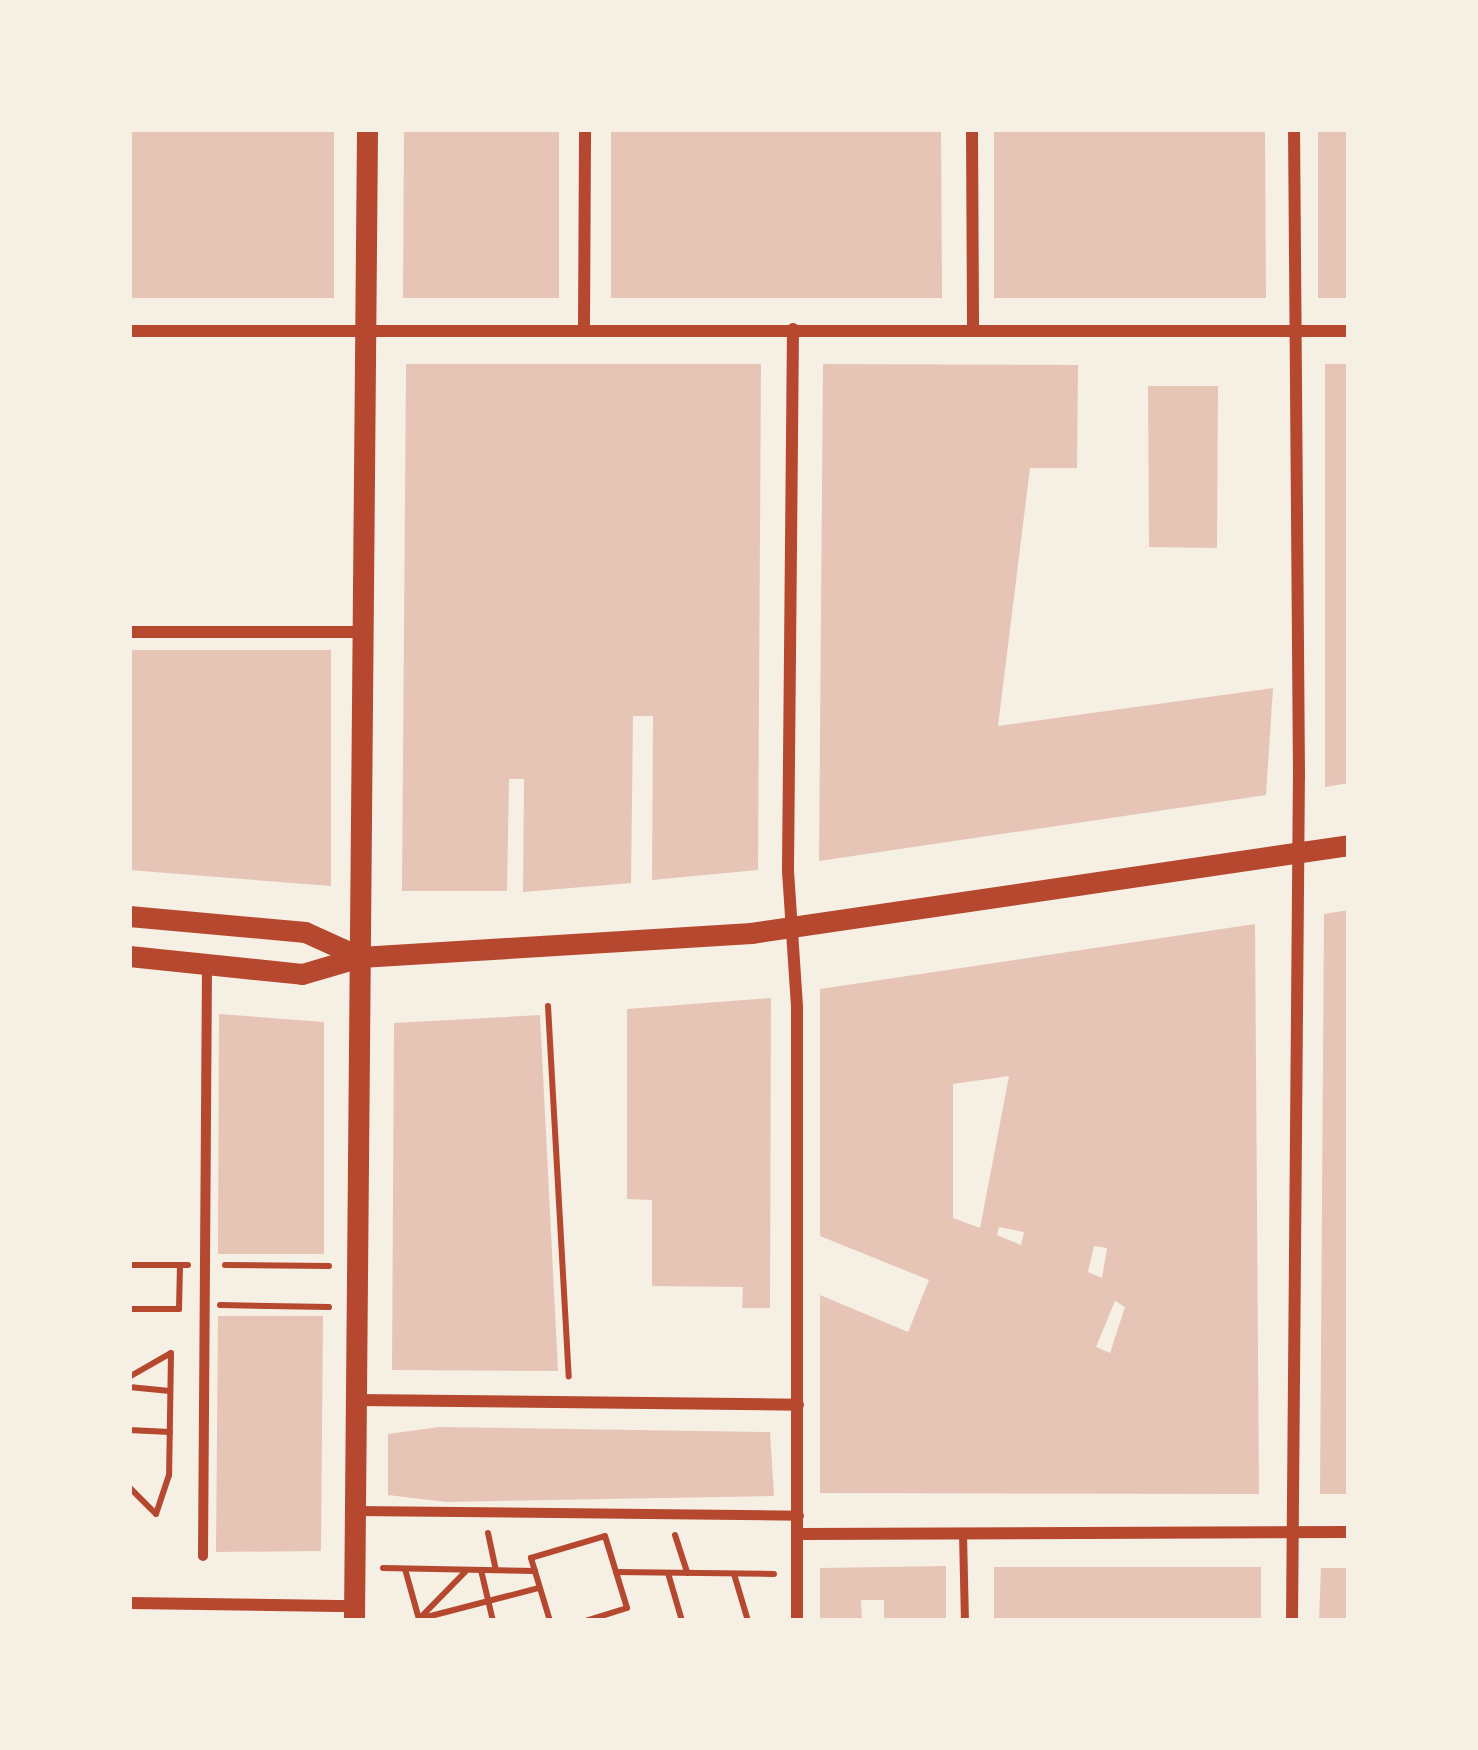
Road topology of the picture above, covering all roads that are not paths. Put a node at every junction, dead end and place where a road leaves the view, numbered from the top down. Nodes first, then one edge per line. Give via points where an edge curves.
1 (367, 129) edge
2 (585, 129) edge
3 (972, 129) edge
4 (1294, 129) edge
5 (584, 327) junction
6 (794, 329) junction
7 (974, 329) junction
8 (129, 331) edge
9 (1292, 331) junction
10 (1349, 331) edge
11 (365, 332) junction
12 (129, 632) edge
13 (363, 632) junction
14 (1349, 845) edge
15 (1297, 854) junction
16 (129, 916) edge
17 (795, 927) junction
18 (129, 956) edge
19 (360, 957) junction
20 (207, 964) junction
21 (356, 1400) junction
22 (798, 1405) junction
23 (355, 1511) junction
24 (799, 1516) junction
25 (1349, 1532) edge
26 (1292, 1533) junction
27 (799, 1534) junction
28 (962, 1534) junction
29 (203, 1556) dead end
30 (129, 1603) edge
31 (354, 1614) edge
32 (797, 1621) edge
33 (965, 1621) edge
34 (1292, 1621) edge

1 - 11 street
2 - 5 street
3 - 7 street
4 - 9 street
5 - 6 street
5 - 11 street
6 - 7 street
6 - 17 street via 788,871
7 - 9 street
8 - 11 street
9 - 10 street
9 - 15 street via 1299,388
11 - 13 street
12 - 13 street
13 - 19 street
14 - 15 street
15 - 17 street
15 - 26 street
16 - 19 street via 305,932
17 - 19 street
17 - 22 street
18 - 20 street
19 - 20 street via 302,974
19 - 21 street
20 - 29 street
21 - 22 street
21 - 23 street
22 - 24 street
23 - 24 street
23 - 31 street
24 - 27 street
25 - 26 street
26 - 28 street
26 - 34 street
27 - 28 street
27 - 32 street
28 - 33 lane
30 - 31 street

